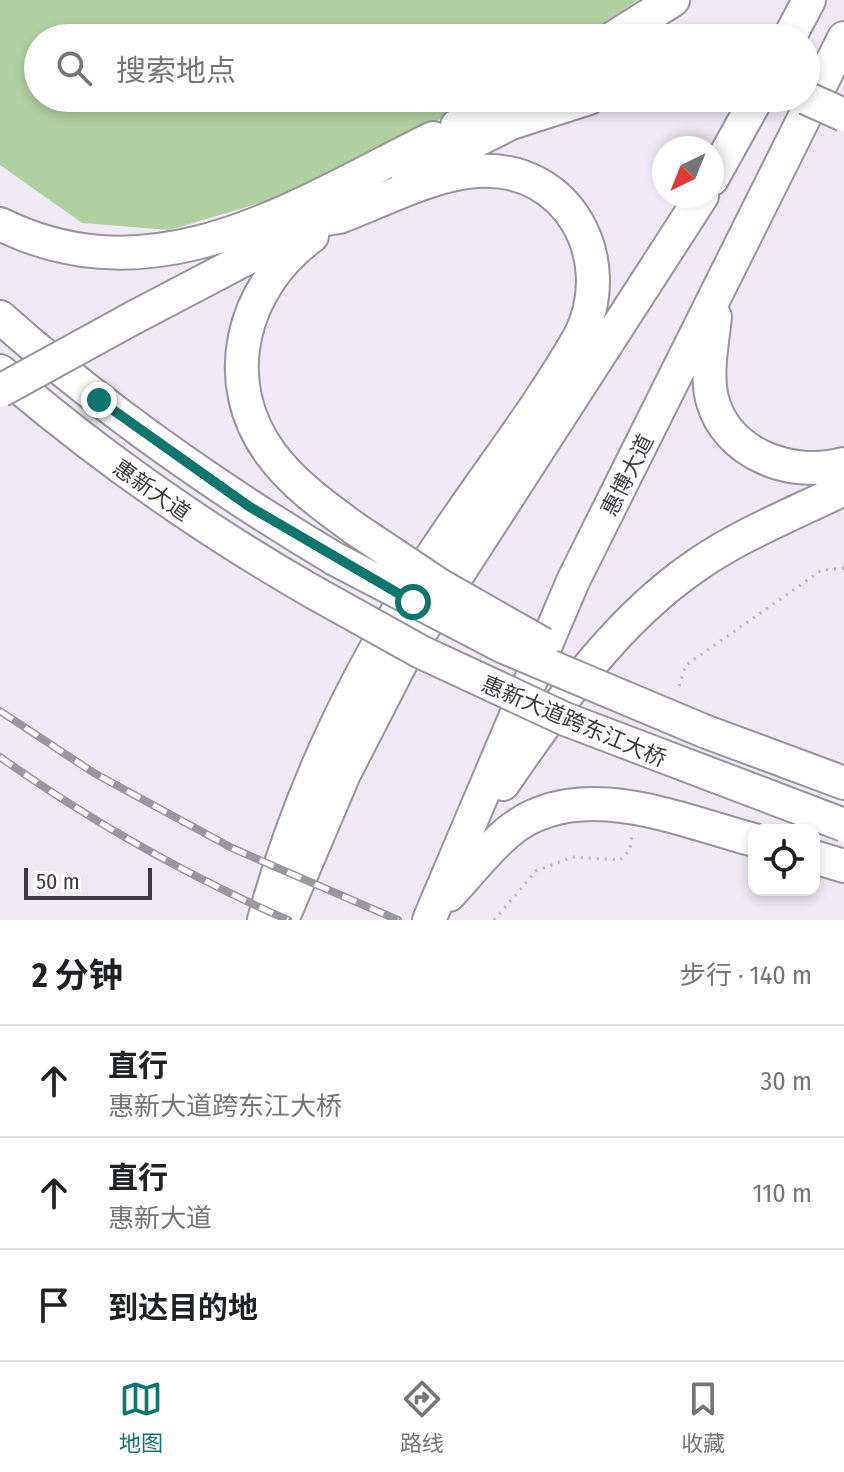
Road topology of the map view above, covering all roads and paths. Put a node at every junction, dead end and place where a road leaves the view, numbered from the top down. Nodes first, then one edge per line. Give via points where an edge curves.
1 (673, 0) edge
2 (809, 0) edge
3 (635, 24) edge
4 (796, 24) edge
5 (844, 38) edge
6 (820, 84) edge
7 (820, 87) edge
8 (844, 95) edge
9 (820, 104) edge
10 (482, 112) edge
11 (490, 112) edge
12 (543, 112) edge
13 (749, 112) edge
14 (808, 112) edge
15 (844, 115) edge
16 (457, 126) junction
17 (724, 157) edge
18 (694, 208) edge
19 (278, 215) junction
20 (339, 217) junction
21 (0, 224) edge
22 (717, 299) junction
23 (125, 312) junction
24 (0, 317) edge
25 (0, 371) edge
26 (0, 391) edge
27 (844, 464) edge
28 (844, 489) edge
29 (335, 559) joint
30 (844, 568) edge
31 (315, 593) joint
32 (679, 686) dead end
33 (704, 731) junction
34 (844, 783) edge
35 (844, 825) edge
36 (632, 836) dead end
37 (748, 838) edge
38 (465, 839) junction
39 (429, 918) edge
40 (264, 920) edge
41 (282, 920) edge
42 (494, 920) edge

1 - 3 main road
2 - 4 main road
5 - 7 main road, 惠博大道
6 - 8 main road
9 - 15 main road, bridge
10 - 16 main road
11 - 16 main road
12 - 20 main road via 458,147
13 - 17 main road
14 - 22 main road, 惠博大道
16 - 19 main road
18 - 41 main road via 402,661 344,774
19 - 21 main road via 194,246 125,254 49,243
19 - 23 main road
20 - 23 main road via 320,220
20 - 33 main road, bridge via 295,249 265,284 246,327 241,370 250,415 270,453 310,495 354,528 482,609
20 - 40 main road via 455,174 488,170 515,175 545,188 572,214 590,249 595,283 575,345 419,576 357,683 284,845
22 - 27 main road via 711,389 729,431 750,450 777,463 808,468
22 - 38 main road, 惠博大道 via 573,581
23 - 25 main road
23 - 26 main road, bridge
24 - 29 main road, 惠新大道 via 164,449
25 - 31 main road, 惠新大道 via 166,500
28 - 38 main road via 722,549 661,593 565,696
29 - 33 main road, 惠新大道跨东江大桥, bridge via 504,647
30 - 32 path via 822,570 686,665
31 - 35 main road, 惠新大道跨东江大桥, bridge via 421,652 565,719
33 - 34 main road, 惠新大道跨东江大桥
36 - 42 path via 630,850 620,860 572,857 536,871
37 - 39 main road via 624,807 561,807 507,833
38 - 39 main road, 惠博大道

